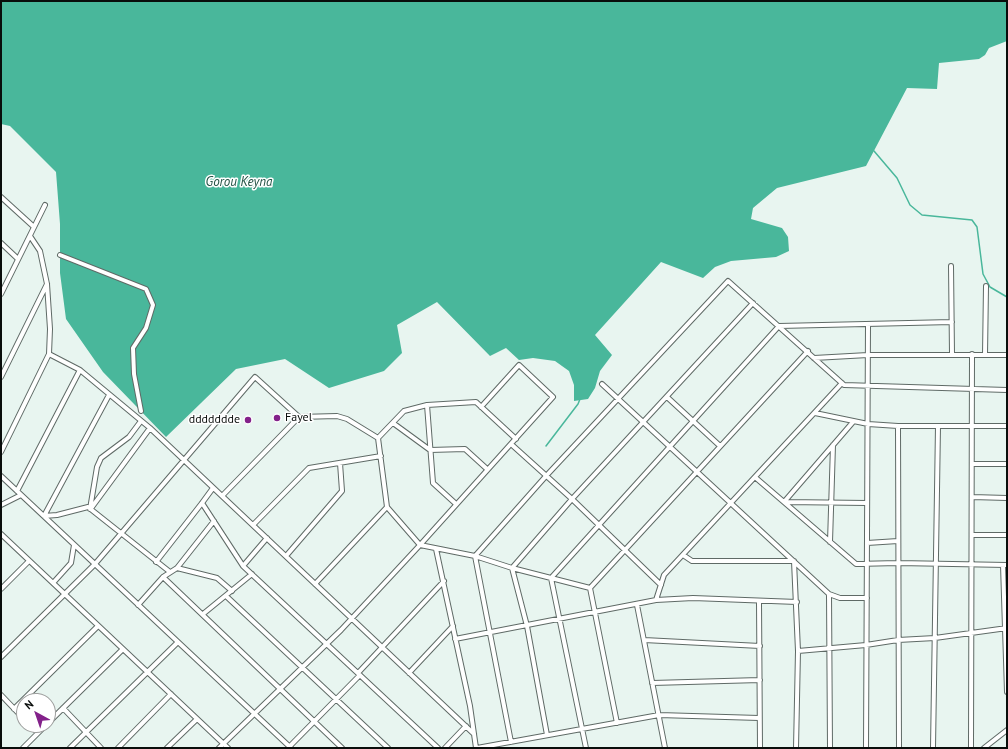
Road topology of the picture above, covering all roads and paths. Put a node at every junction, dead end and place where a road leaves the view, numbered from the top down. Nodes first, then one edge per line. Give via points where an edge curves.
1 (1, 197) edge
2 (45, 205) dead end
3 (34, 227) junction
4 (30, 236) junction
5 (1, 243) edge
6 (60, 254) dead end
7 (18, 259) junction
8 (952, 266) dead end
9 (47, 284) junction
10 (986, 286) dead end
11 (2, 288) edge
12 (1, 294) edge
13 (753, 303) junction
14 (952, 322) junction
15 (868, 324) junction
16 (779, 326) junction
17 (808, 351) junction
18 (49, 354) junction
19 (952, 354) junction
20 (972, 354) junction
21 (868, 355) junction
22 (985, 355) junction
23 (1007, 355) edge
24 (814, 358) junction
25 (80, 370) junction
26 (1, 377) edge
27 (842, 383) junction
28 (602, 384) dead end
29 (868, 386) junction
30 (972, 390) junction
31 (1007, 390) edge
32 (109, 394) junction
33 (618, 398) junction
34 (667, 398) junction
35 (427, 405) junction
36 (481, 407) junction
37 (141, 411) dead end
38 (815, 413) junction
39 (299, 417) junction
40 (141, 421) junction
41 (692, 421) junction
42 (644, 422) junction
43 (852, 422) junction
44 (393, 423) junction
45 (868, 424) junction
46 (972, 425) junction
47 (898, 426) junction
48 (938, 426) junction
49 (1007, 426) edge
50 (150, 428) junction
51 (378, 438) junction
52 (516, 438) junction
53 (511, 444) junction
54 (833, 445) junction
55 (670, 446) junction
56 (720, 446) junction
57 (430, 450) junction
58 (1, 452) edge
59 (381, 456) junction
60 (185, 460) junction
61 (340, 463) junction
62 (972, 464) junction
63 (1007, 464) edge
64 (488, 470) junction
65 (698, 471) junction
66 (1, 476) edge
67 (546, 476) junction
68 (756, 478) junction
69 (212, 488) junction
70 (17, 491) junction
71 (21, 495) junction
72 (222, 496) junction
73 (972, 497) junction
74 (1007, 498) edge
75 (572, 499) junction
76 (784, 502) junction
77 (832, 502) junction
78 (202, 503) junction
79 (732, 503) junction
80 (867, 503) junction
81 (456, 504) junction
82 (1, 505) edge
83 (387, 507) junction
84 (90, 509) junction
85 (44, 516) junction
86 (214, 521) junction
87 (598, 524) junction
88 (253, 525) junction
89 (1, 534) edge
90 (121, 534) junction
91 (972, 535) junction
92 (1007, 535) edge
93 (267, 538) junction
94 (898, 541) junction
95 (830, 542) junction
96 (867, 543) junction
97 (74, 545) junction
98 (420, 545) junction
99 (436, 549) junction
100 (625, 550) junction
101 (683, 555) junction
102 (286, 556) junction
103 (475, 556) junction
104 (30, 561) junction
105 (794, 561) junction
106 (156, 562) junction
107 (898, 563) junction
108 (936, 563) junction
109 (95, 564) junction
110 (867, 564) junction
111 (972, 564) junction
112 (1005, 565) edge
113 (243, 566) junction
114 (177, 568) junction
115 (512, 568) junction
116 (170, 572) junction
117 (252, 574) junction
118 (164, 577) junction
119 (551, 578) junction
120 (444, 581) junction
121 (53, 583) junction
122 (315, 584) junction
123 (661, 585) junction
124 (590, 588) junction
125 (1, 589) edge
126 (232, 591) junction
127 (65, 594) junction
128 (829, 594) junction
129 (226, 596) junction
130 (867, 598) junction
131 (656, 600) junction
132 (759, 602) junction
133 (797, 602) junction
134 (138, 605) junction
135 (637, 605) junction
136 (595, 613) junction
137 (203, 614) junction
138 (351, 618) junction
139 (561, 619) junction
140 (98, 626) junction
141 (453, 626) junction
142 (527, 626) junction
143 (1006, 628) edge
144 (489, 633) junction
145 (971, 633) junction
146 (455, 638) junction
147 (934, 638) junction
148 (644, 640) junction
149 (898, 640) junction
150 (178, 642) junction
151 (326, 644) junction
152 (866, 645) junction
153 (760, 646) junction
154 (382, 647) junction
155 (830, 648) junction
156 (123, 649) junction
157 (798, 651) junction
158 (1, 657) edge
159 (302, 667) junction
160 (148, 672) junction
161 (409, 673) junction
162 (359, 674) junction
163 (760, 680) junction
164 (652, 683) junction
165 (280, 688) junction
166 (1007, 692) edge
167 (171, 694) junction
168 (1, 696) edge
169 (336, 699) junction
170 (63, 708) junction
171 (14, 709) joint
172 (254, 714) junction
173 (56, 715) edge
174 (659, 715) junction
175 (759, 718) junction
176 (197, 719) junction
177 (314, 721) junction
178 (617, 723) junction
179 (466, 726) junction
180 (582, 729) junction
181 (1007, 730) edge
182 (86, 732) junction
183 (38, 733) edge
184 (474, 734) junction
185 (547, 735) junction
186 (512, 742) junction
187 (223, 744) junction
188 (290, 747) edge
189 (23, 748) edge
190 (70, 748) edge
191 (101, 748) edge
192 (118, 748) edge
193 (167, 748) edge
194 (219, 748) edge
195 (228, 748) edge
196 (342, 748) edge
197 (388, 748) edge
198 (438, 748) edge
199 (445, 748) edge
200 (476, 748) edge
201 (586, 748) edge
202 (665, 748) edge
203 (760, 748) edge
204 (796, 748) edge
205 (830, 748) edge
206 (866, 748) edge
207 (899, 748) edge
208 (933, 748) edge
209 (971, 748) edge
210 (984, 748) edge

1 - 3 street
2 - 3 street
3 - 4 street
4 - 7 street
4 - 9 street via 40,251
5 - 7 street
6 - 37 street via 146,289 153,304 146,328 133,348 134,374
7 - 11 street
8 - 14 street
9 - 18 street
9 - 26 street
10 - 22 street
11 - 12 street
13 - 16 street
13 - 33 street via 728,280
13 - 34 street
14 - 15 street
14 - 19 street
15 - 16 street
15 - 21 street
16 - 17 street
16 - 41 street
17 - 24 street
17 - 56 street
18 - 25 street
18 - 58 street
19 - 20 street
19 - 21 street
20 - 22 street
20 - 30 street
21 - 24 street
21 - 29 street
22 - 23 street
24 - 27 street
25 - 32 street
25 - 70 street
27 - 29 street
27 - 38 street
28 - 33 street
29 - 30 street
29 - 45 street
30 - 31 street
30 - 46 street
32 - 40 street
32 - 85 street
33 - 42 street
33 - 67 street
34 - 41 street
34 - 42 street
35 - 36 street via 476,402
35 - 44 street via 404,411
35 - 57 street
36 - 52 street
36 - 52 street via 519,365 553,397
38 - 43 street
38 - 68 street
39 - 51 street via 337,416 347,419
39 - 60 street via 255,377
39 - 72 street
40 - 50 street
40 - 84 street via 129,437 101,458 97,467
41 - 55 street
41 - 56 street
42 - 55 street
42 - 75 street
43 - 45 street
43 - 54 street
44 - 51 street
44 - 57 street
45 - 47 street
45 - 80 street
46 - 48 street
46 - 49 street
46 - 62 street
47 - 48 street
47 - 94 street
48 - 108 street
50 - 60 street
50 - 84 street
51 - 59 street
52 - 53 street
53 - 64 street
53 - 67 street
54 - 76 street
54 - 77 street
55 - 65 street
55 - 87 street
56 - 65 street
57 - 64 street via 465,449
57 - 81 street via 433,483
59 - 61 street
59 - 83 street
60 - 69 street
60 - 90 street
61 - 88 street via 309,468
61 - 102 street via 342,491
62 - 63 street
62 - 73 street
64 - 81 street
65 - 79 street
65 - 100 street
66 - 70 street
67 - 75 street
67 - 103 street
68 - 76 street
68 - 79 street
69 - 72 street
69 - 78 street
70 - 71 street
71 - 82 street
71 - 85 street
72 - 88 street
73 - 74 street
73 - 91 street
75 - 87 street
75 - 115 street
76 - 77 street
76 - 95 street
77 - 80 street
77 - 95 street
78 - 86 street
78 - 106 street
79 - 101 street
79 - 105 street
80 - 96 street
81 - 98 street
83 - 98 street
83 - 122 street
84 - 85 street via 88,507
84 - 90 street
85 - 97 street
86 - 113 street
86 - 114 street
87 - 100 street
87 - 119 street
88 - 93 street
89 - 104 street
90 - 106 street
90 - 109 street
91 - 92 street
91 - 111 street
93 - 102 street
93 - 113 street
94 - 96 street
94 - 107 street
95 - 110 street via 856,564
96 - 110 street
97 - 109 street
97 - 121 street via 71,563
98 - 99 street
98 - 138 street
99 - 103 street
99 - 120 street
100 - 123 street
100 - 124 street
101 - 105 street via 692,561
101 - 123 street via 664,575
102 - 122 street
103 - 115 street
103 - 144 street
104 - 121 street
104 - 125 street
105 - 128 street
105 - 133 street
106 - 116 street
107 - 108 street
107 - 110 street
107 - 149 street
108 - 111 street
108 - 147 street
109 - 127 street
109 - 134 street
110 - 130 street
111 - 112 street
111 - 145 street
112 - 143 street
113 - 117 street
114 - 116 street
114 - 126 street via 217,578
115 - 119 street
115 - 142 street
116 - 118 street
117 - 126 street
117 - 151 street
118 - 134 street
118 - 137 street
119 - 124 street
119 - 139 street
120 - 141 street
120 - 154 street
121 - 127 street
122 - 138 street
123 - 131 street
124 - 136 street
126 - 129 street
127 - 140 street
127 - 158 street
128 - 130 street via 840,598
128 - 155 street
129 - 137 street
129 - 159 street
130 - 152 street
131 - 132 street via 693,598
131 - 135 street
132 - 133 street
132 - 153 street
133 - 157 street
134 - 150 street
135 - 136 street
135 - 148 street
136 - 139 street
136 - 178 street
137 - 165 street
138 - 151 street
138 - 154 street
139 - 142 street
139 - 180 street
140 - 156 street
140 - 171 street
141 - 146 street
141 - 161 street
142 - 144 street
142 - 185 street
143 - 145 street
143 - 166 street
144 - 146 street
144 - 186 street
145 - 147 street
145 - 209 street
146 - 184 street
147 - 149 street
147 - 208 street
148 - 153 street
148 - 164 street
149 - 152 street
149 - 207 street
150 - 160 street
150 - 172 street
151 - 159 street
151 - 162 street
152 - 155 street
152 - 206 street
153 - 163 street
154 - 161 street
154 - 162 street
155 - 157 street
155 - 205 street
156 - 160 street
156 - 170 street
157 - 204 street
159 - 165 street
159 - 169 street
160 - 167 street
160 - 182 street
161 - 179 street
162 - 169 street
162 - 198 street
163 - 164 street
163 - 175 street
164 - 174 street
165 - 172 street
165 - 177 street
167 - 176 street
167 - 192 street
168 - 171 street
169 - 177 street
169 - 197 street
170 - 173 street
170 - 182 street
172 - 187 street
172 - 188 street
174 - 175 street
174 - 178 street
174 - 202 street
175 - 203 street
176 - 187 street
176 - 193 street
177 - 188 street
177 - 196 street
178 - 180 street
179 - 184 street
179 - 199 street
180 - 185 street
180 - 201 street
181 - 210 street
182 - 190 street
182 - 191 street
183 - 189 street
184 - 200 street
185 - 186 street
186 - 200 street
187 - 194 street
187 - 195 street

